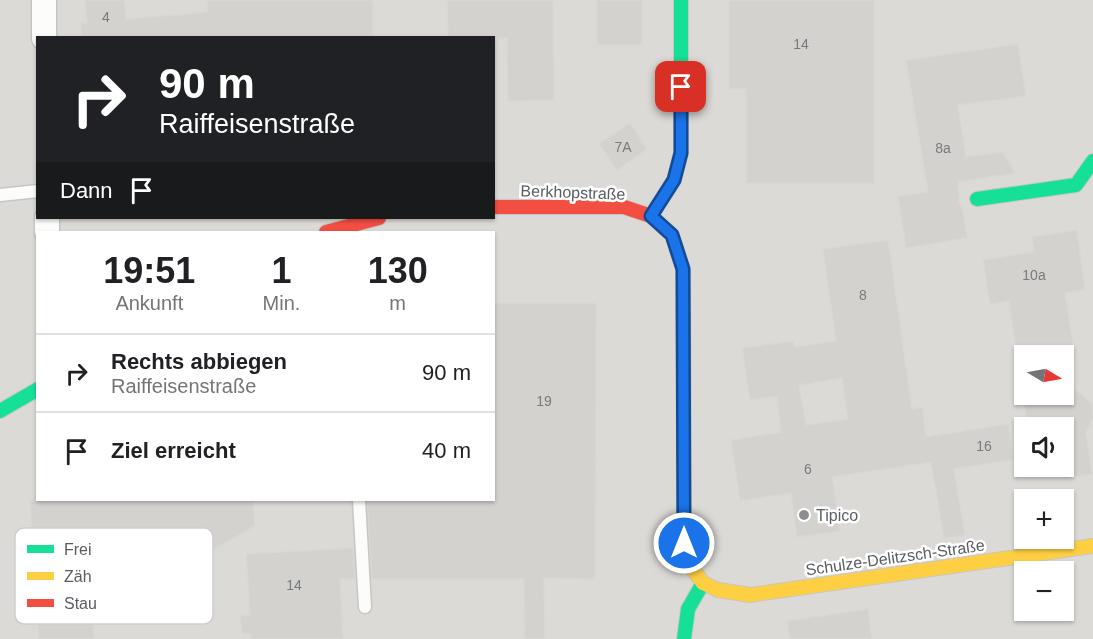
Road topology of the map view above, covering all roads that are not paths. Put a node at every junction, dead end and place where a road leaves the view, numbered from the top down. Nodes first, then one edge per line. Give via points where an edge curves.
1 (44, 0) edge
2 (681, 0) edge
3 (44, 36) edge
4 (1093, 161) edge
5 (36, 191) edge
6 (0, 195) edge
7 (977, 199) dead end
8 (495, 207) edge
9 (651, 216) junction
10 (376, 219) edge
11 (342, 230) edge
12 (36, 390) edge
13 (0, 411) edge
14 (359, 501) edge
15 (1093, 546) edge
16 (703, 583) junction
17 (366, 607) dead end
18 (684, 639) edge

1 - 3 street
2 - 9 main road via 681,153 674,180
4 - 7 main road via 1076,185
5 - 6 lane
8 - 9 main road, Berkhopstraße via 624,207
9 - 16 main road via 672,235 683,269 684,543 689,564
10 - 11 main road
12 - 13 main road
14 - 17 lane
15 - 16 main road, Schulze-Delitzsch-Straße via 750,595 718,590
16 - 18 main road via 684,619

